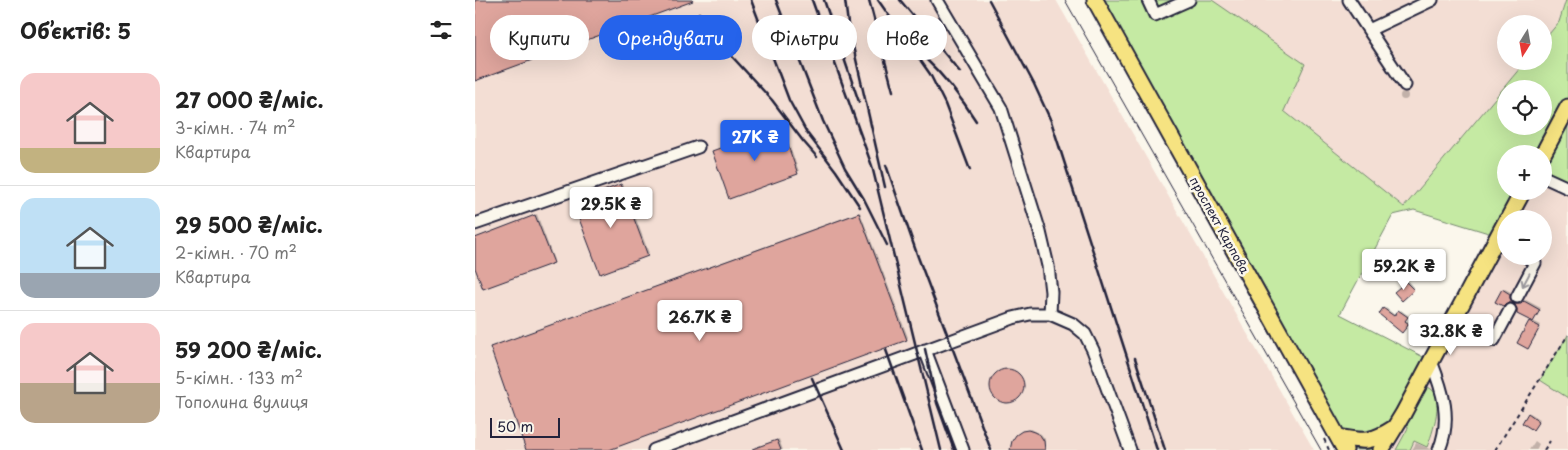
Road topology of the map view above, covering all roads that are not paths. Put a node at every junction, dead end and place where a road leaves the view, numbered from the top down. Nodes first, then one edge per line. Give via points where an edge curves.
1 (937, 0) edge
2 (1095, 0) edge
3 (1148, 0) edge
4 (1189, 0) edge
5 (1349, 0) edge
6 (1432, 0) edge
7 (1369, 30) junction
8 (1405, 85) dead end
9 (1568, 107) edge
10 (1548, 145) edge
11 (698, 147) dead end
12 (1552, 181) edge
13 (1568, 188) edge
14 (475, 224) edge
15 (1497, 247) edge
16 (1534, 265) edge
17 (1517, 297) dead end
18 (1510, 310) dead end
19 (1049, 314) junction
20 (1451, 324) junction
21 (925, 350) junction
22 (1428, 367) junction
23 (1331, 438) junction
24 (1388, 442) edge
25 (654, 450) edge
26 (963, 450) edge
27 (1130, 450) edge
28 (1345, 450) edge
29 (1439, 450) edge

1 - 19 street via 1001,108 1048,266
2 - 23 main road, проспект Карпова
3 - 4 street via 1155,15
5 - 7 street
6 - 7 street
7 - 8 street
9 - 10 main road
11 - 14 street
12 - 13 street
15 - 20 main road
16 -> 17 street
18 - 20 street via 1494,340
19 - 21 street via 1013,318
19 - 27 street via 1073,324 1085,334
20 - 22 main road
21 - 25 street
21 - 26 street
22 - 24 main road
22 - 29 street via 1444,399 1446,420
23 - 24 main road via 1366,441 1377,438
23 - 28 main road, проспект Карпова

